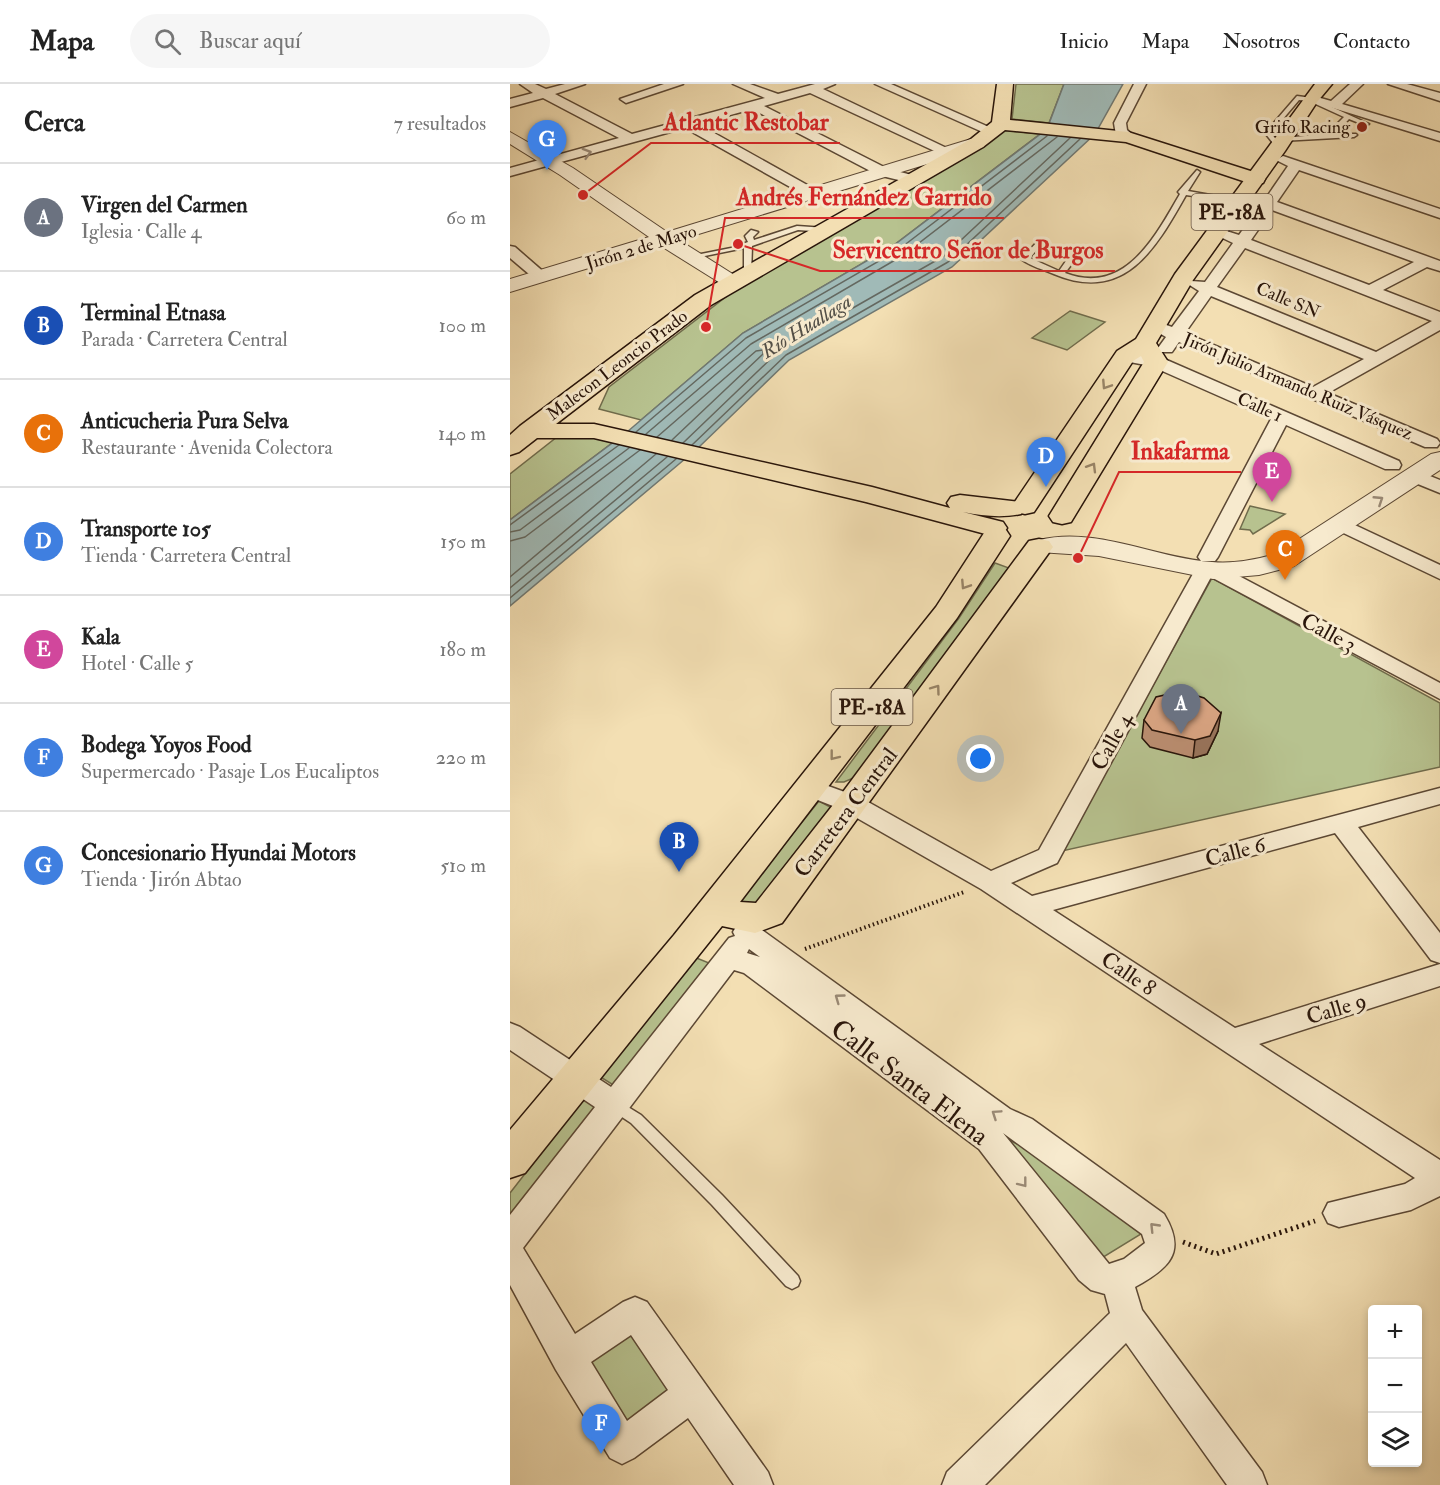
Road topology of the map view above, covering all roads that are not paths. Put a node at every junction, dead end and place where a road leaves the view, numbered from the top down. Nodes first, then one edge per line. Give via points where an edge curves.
1 (526, 84) edge
2 (579, 84) edge
3 (677, 84) edge
4 (739, 84) edge
5 (829, 84) edge
6 (881, 84) edge
7 (1005, 84) edge
8 (1140, 84) edge
9 (1358, 84) edge
10 (1394, 84) edge
11 (1317, 88) edge
12 (812, 89) junction
13 (545, 93) junction
14 (1440, 97) edge
15 (626, 99) dead end
16 (779, 99) junction
17 (510, 103) edge
18 (1334, 105) junction
19 (755, 106) junction
20 (1348, 116) junction
21 (688, 124) junction
22 (1366, 124) dead end
23 (990, 132) junction
24 (1354, 135) dead end
25 (1329, 136) junction
26 (510, 137) edge
27 (1127, 137) junction
28 (1440, 137) edge
29 (633, 140) junction
30 (1278, 148) junction
31 (948, 152) junction
32 (555, 162) junction
33 (1297, 164) junction
34 (510, 172) edge
35 (883, 172) junction
36 (1197, 172) dead end
37 (1256, 179) junction
38 (915, 180) junction
39 (1182, 192) junction
40 (813, 194) junction
41 (1243, 198) junction
42 (1269, 204) junction
43 (1440, 214) edge
44 (774, 226) dead end
45 (797, 228) junction
46 (826, 230) junction
47 (754, 232) dead end
48 (1217, 232) junction
49 (664, 240) junction
50 (1039, 242) dead end
51 (1241, 242) junction
52 (750, 244) junction
53 (510, 250) edge
54 (1076, 253) dead end
55 (690, 258) junction
56 (1433, 264) edge
57 (1061, 273) junction
58 (541, 277) junction
59 (740, 278) junction
60 (1183, 279) junction
61 (510, 286) edge
62 (1209, 288) junction
63 (1370, 291) junction
64 (1440, 318) edge
65 (1440, 323) edge
66 (1176, 335) junction
67 (1145, 347) junction
68 (1377, 358) junction
69 (580, 393) junction
70 (1315, 393) junction
71 (1281, 417) junction
72 (598, 425) junction
73 (530, 431) junction
74 (1438, 446) edge
75 (510, 447) edge
76 (1392, 465) junction
77 (800, 473) junction
78 (1415, 476) junction
79 (1440, 487) edge
80 (1019, 507) junction
81 (1064, 519) junction
82 (1342, 525) junction
83 (994, 532) junction
84 (1044, 546) junction
85 (1210, 567) junction
86 (1440, 573) edge
87 (1440, 692) edge
88 (809, 787) junction
89 (1440, 796) edge
90 (852, 804) junction
91 (1341, 823) junction
92 (990, 882) junction
93 (1029, 907) junction
94 (713, 911) junction
95 (744, 936) junction
96 (1440, 953) edge
97 (1440, 975) edge
98 (511, 1037) edge
99 (1232, 1041) junction
100 (576, 1079) junction
101 (615, 1105) junction
102 (510, 1160) edge
103 (1440, 1175) edge
104 (1440, 1180) edge
105 (1339, 1214) road end
106 (510, 1240) edge
107 (510, 1255) edge
108 (1117, 1280) junction
109 (792, 1281) dead end
110 (1128, 1318) junction
111 (568, 1358) junction
112 (692, 1393) junction
113 (755, 1485) edge
114 (960, 1485) edge
115 (1250, 1485) edge

1 - 13 street
2 - 13 street
3 - 15 street
4 - 16 street
5 - 12 street
6 - 23 street
7 - 23 main road
8 - 27 street via 1120,123 1121,132
9 - 18 street
10 - 14 street
11 - 18 street
11 - 20 lane
11 - 30 main road, PE-18A
12 - 16 street
12 - 31 street
13 - 17 street
13 - 29 street
16 - 19 street
18 - 28 street
19 - 21 street
19 - 35 street
20 - 22 lane
20 - 25 lane
21 - 29 street
21 - 40 street
23 - 27 main road via 1027,126
23 - 31 street, Jirón 2 de Mayo
23 - 38 main road, Malecon Leoncio Prado
24 - 25 lane
25 - 30 lane
26 - 32 street
27 - 37 main road
32 -> 29 street
30 - 33 street
30 - 37 main road, PE-18A
31 - 35 street, Jirón 2 de Mayo
32 - 34 street
32 - 49 street
33 - 42 street
33 - 43 street
35 - 38 street
35 - 40 street, Jirón 2 de Mayo
36 - 39 lane
37 - 41 main road, PE-18A
38 - 46 main road, Malecon Leoncio Prado
39 - 41 lane
39 - 57 lane via 1148,252 1136,265 1084,282
40 - 49 street, Jirón 2 de Mayo
41 - 42 street
41 - 48 main road, PE-18A
42 - 51 street
42 - 56 street
44 - 45 lane
45 - 46 lane
45 - 52 lane
46 - 59 main road, Malecon Leoncio Prado
47 - 52 lane via 749,236
48 - 51 street
48 - 60 main road, PE-18A
49 - 55 street
49 - 58 street, Jirón 2 de Mayo
50 - 57 lane via 1025,259
51 - 62 street
51 - 63 street
52 - 55 lane
52 - 59 lane
53 - 58 street
54 - 57 lane
55 - 59 street
56 - 63 street
58 - 61 street, Jirón 2 de Mayo
59 - 69 main road, Malecon Leoncio Prado via 703,300
60 - 62 street, Calle SN
60 - 67 main road, PE-18A
62 - 66 street
62 - 68 street, Calle SN
63 - 64 street
65 - 68 street
66 - 67 street, Jirón Julio Armando Ruiz Vásquez
66 - 67 street
66 - 70 street, Jirón Julio Armando Ruiz Vásquez
67 - 71 street, Calle 1
67 -> 80 main road, PE-18A
81 -> 67 main road, PE-18A
68 - 70 street
69 - 72 main road
69 - 73 main road, Malecon Leoncio Prado
70 - 74 street, Jirón Julio Armando Ruiz Vásquez
71 - 76 street, Calle 1
71 - 85 street, Calle 4
72 - 73 main road
72 - 77 main road
73 - 75 main road, Malecon Leoncio Prado
74 - 76 street
74 - 78 street
76 - 85 street via 1266,549
77 - 80 main road via 984,508
77 - 83 main road
78 - 79 street
82 -> 78 street
80 - 81 main road via 1046,508
80 - 83 main road, Carretera Central via 994,520
81 - 84 main road, Carretera Central via 1065,535
81 - 85 street via 1096,533
82 - 85 street via 1286,560 1258,570
82 - 86 street
83 - 84 main road via 1015,546
83 -> 88 main road, Carretera Central / PE-18A via 947,612
84 - 85 street via 1098,548
90 -> 84 main road, Carretera Central / PE-18A
85 - 87 street, Calle 3
85 - 92 street, Calle 4 via 1048,856
88 - 90 street, Calle 8
88 - 94 main road, Carretera Central / PE-18A
89 - 91 street, Calle 6
90 - 92 street, Calle 8
90 - 95 main road, Carretera Central / PE-18A via 769,913
91 - 93 street, Calle 6
91 - 96 street
92 - 93 street, Calle 8
93 - 99 street, Calle 8
94 - 95 main road
94 - 100 main road, Carretera Central / PE-18A
95 - 101 street
95 -> 108 street, Calle Santa Elena via 753,965 990,1140 1090,1269 1102,1279
108 -> 95 street via 1154,1258 1161,1247 1162,1234 1154,1224 1021,1128 1000,1118 783,957
97 - 99 street, Calle 9
98 - 100 street
99 - 103 street, Calle 8
100 - 101 street
100 - 102 main road, Carretera Central / PE-18A
101 - 106 street
101 - 109 lane via 636,1119 709,1191
104 - 105 street via 1411,1196
107 - 111 street
108 - 110 street
110 - 114 street
110 - 115 street
111 - 112 street via 635,1313
111 - 112 street via 622,1446
112 - 113 street

